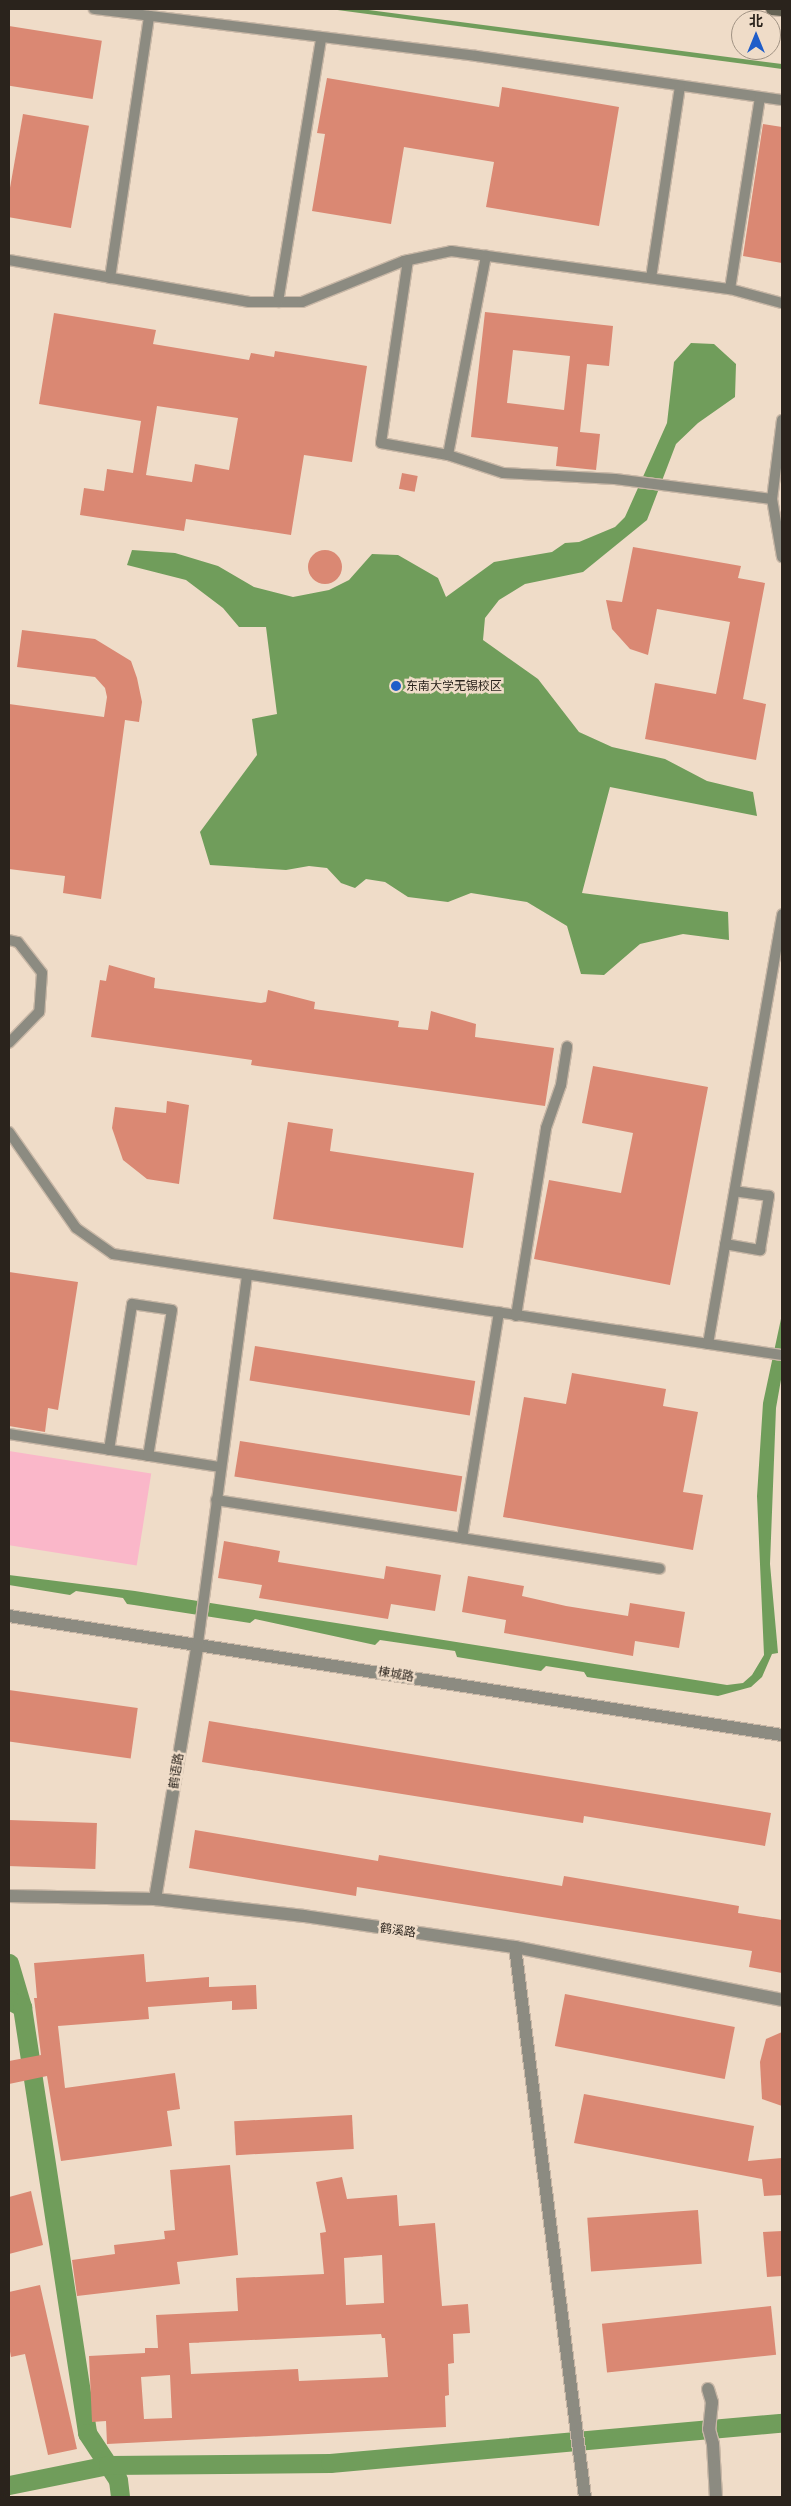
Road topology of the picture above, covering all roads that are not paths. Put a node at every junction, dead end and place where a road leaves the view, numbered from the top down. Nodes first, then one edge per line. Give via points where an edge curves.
1 (94, 9) edge
2 (772, 9) edge
3 (782, 10) edge
4 (149, 16) junction
5 (321, 39) junction
6 (680, 87) junction
7 (760, 97) junction
8 (782, 100) edge
9 (486, 256) junction
10 (9, 260) edge
11 (408, 260) junction
12 (110, 278) junction
13 (651, 278) junction
14 (730, 288) junction
15 (278, 302) junction
16 (782, 302) edge
17 (782, 420) edge
18 (448, 455) junction
19 (772, 499) junction
20 (782, 556) edge
21 (782, 914) edge
22 (9, 940) edge
23 (9, 1043) edge
24 (567, 1046) dead end
25 (9, 1132) edge
26 (735, 1191) junction
27 (725, 1244) junction
28 (247, 1276) junction
29 (499, 1312) junction
30 (516, 1316) junction
31 (708, 1344) junction
32 (782, 1355) edge
33 (9, 1434) edge
34 (109, 1450) junction
35 (148, 1456) junction
36 (220, 1467) junction
37 (216, 1500) junction
38 (462, 1538) junction
39 (660, 1569) dead end
40 (9, 1616) edge
41 (198, 1643) junction
42 (782, 1735) edge
43 (9, 1896) edge
44 (155, 1899) junction
45 (515, 1947) junction
46 (782, 2000) edge
47 (708, 2389) dead end
48 (585, 2497) edge
49 (716, 2497) edge

1 - 4 lane
2 - 3 main road
4 - 5 lane
4 - 12 lane
5 - 6 lane via 476,56
5 - 15 lane
6 - 7 lane
6 - 13 lane
7 - 8 lane
7 - 14 lane
9 - 11 lane via 451,251
9 - 13 lane
9 - 18 lane
10 - 12 lane
11 - 15 lane via 302,302
11 - 18 lane via 381,442
12 - 15 lane via 249,302
13 - 14 lane
14 - 16 lane
17 - 19 lane
18 - 19 lane via 503,472 615,479
19 - 20 lane
21 - 26 lane
22 - 23 lane via 18,942 42,973 39,1012
24 - 30 lane via 561,1085 546,1128
25 - 28 lane via 76,1228 113,1254
26 - 27 lane
26 - 27 lane via 769,1196 760,1250
27 - 31 lane
28 - 29 lane
28 - 36 lane
29 - 30 lane
29 - 38 lane
30 - 31 lane
31 - 32 lane
33 - 34 lane
34 - 35 lane
34 - 35 lane via 132,1304 172,1310
35 - 36 lane
36 - 37 lane
37 - 38 lane
37 - 41 lane
38 - 39 lane
40 - 41 street, 楝城路
41 - 42 street, 楝城路
41 - 44 street, 鹤语路
43 - 44 street, 鹤溪路
44 - 45 street, 鹤溪路 via 304,1916
45 - 46 street, 鹤溪路
45 - 48 street
47 - 49 street via 712,2402 709,2429

